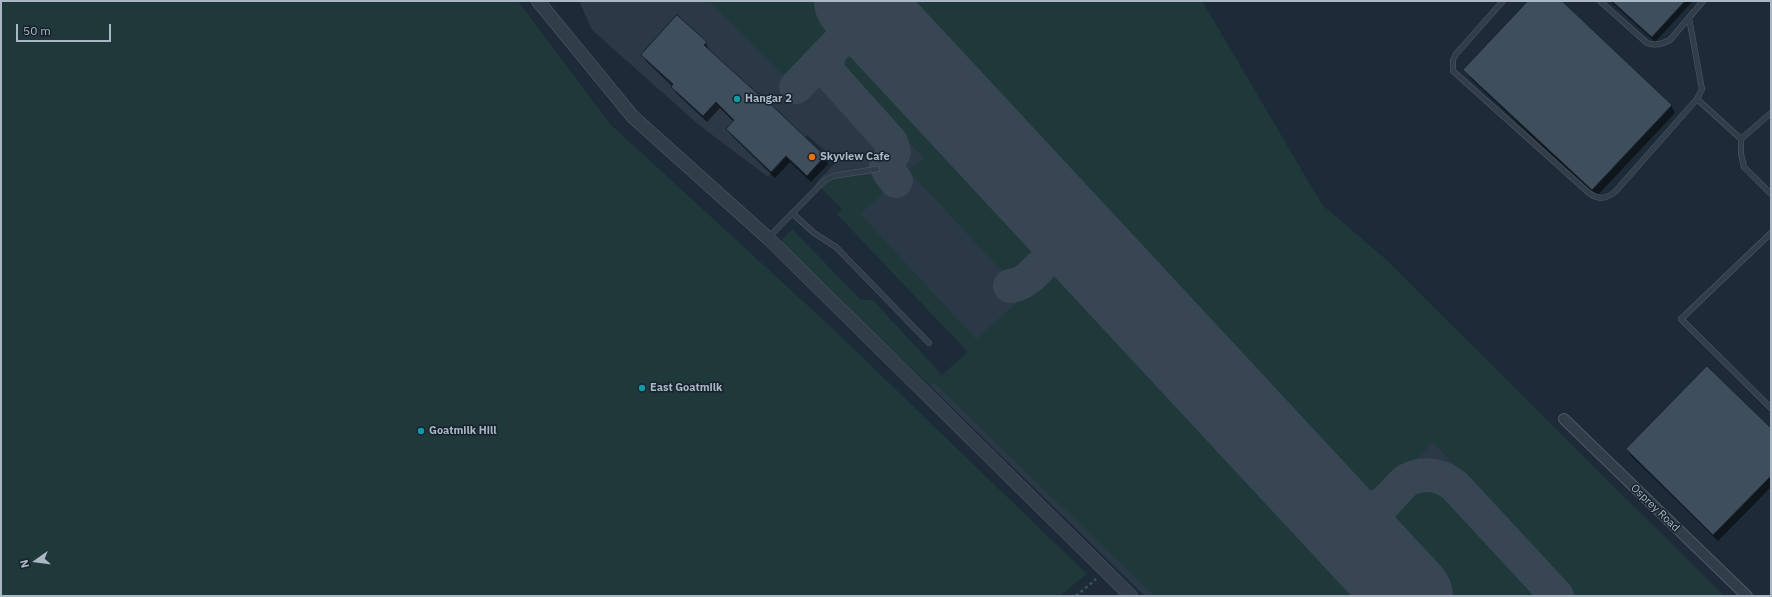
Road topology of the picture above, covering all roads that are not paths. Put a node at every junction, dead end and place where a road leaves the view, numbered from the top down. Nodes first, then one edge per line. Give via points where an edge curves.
1 (538, 1) edge
2 (1503, 1) edge
3 (1600, 1) edge
4 (1704, 1) edge
5 (1689, 18) junction
6 (1696, 99) junction
7 (1771, 113) edge
8 (1741, 139) junction
9 (877, 169) dead end
10 (1771, 194) edge
11 (792, 213) junction
12 (1771, 233) edge
13 (768, 238) junction
14 (929, 343) dead end
15 (1771, 408) edge
16 (1564, 419) dead end
17 (1131, 596) edge
18 (1747, 596) edge

1 - 13 street via 633,117
2 - 6 lane via 1456,54 1453,71 1595,197 1602,198 1615,192
3 - 5 lane via 1647,43 1653,45 1670,40
4 - 5 lane
5 - 6 lane via 1702,88
6 - 8 lane
7 - 8 lane
8 - 10 lane via 1744,167
9 - 11 lane via 834,176 819,186
11 - 13 lane
11 - 14 lane via 814,233 836,247
12 - 15 lane via 1681,319
13 - 17 street
16 - 18 street, Osprey Road

